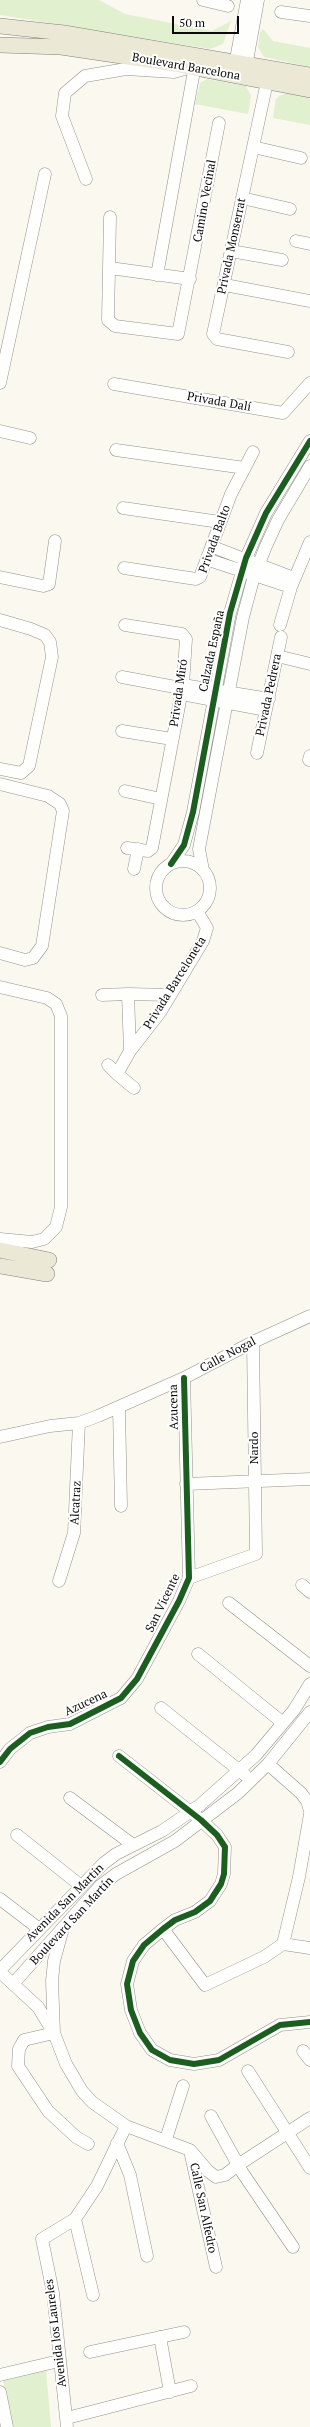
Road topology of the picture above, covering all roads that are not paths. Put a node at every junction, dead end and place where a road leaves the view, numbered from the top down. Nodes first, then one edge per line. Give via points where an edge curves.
1 (203, 0) edge
2 (247, 0) edge
3 (258, 0) edge
4 (228, 6) dead end
5 (281, 12) dead end
6 (310, 16) edge
7 (0, 26) edge
8 (63, 40) junction
9 (0, 45) edge
10 (193, 64) junction
11 (240, 69) junction
12 (310, 75) edge
13 (267, 82) junction
14 (310, 90) edge
15 (219, 123) dead end
16 (253, 147) junction
17 (301, 158) dead end
18 (45, 174) dead end
19 (86, 178) dead end
20 (242, 198) junction
21 (290, 209) dead end
22 (110, 217) dead end
23 (296, 241) dead end
24 (310, 244) edge
25 (231, 251) junction
26 (282, 260) dead end
27 (110, 268) junction
28 (156, 275) junction
29 (190, 279) junction
30 (225, 285) junction
31 (310, 301) edge
32 (288, 352) dead end
33 (0, 383) edge
34 (310, 383) edge
35 (114, 384) dead end
36 (0, 431) edge
37 (30, 438) dead end
38 (310, 441) edge
39 (116, 450) dead end
40 (253, 452) dead end
41 (306, 454) edge
42 (310, 466) edge
43 (245, 468) junction
44 (124, 508) dead end
45 (220, 522) junction
46 (55, 541) dead end
47 (310, 542) edge
48 (213, 547) junction
49 (246, 558) junction
50 (209, 560) junction
51 (258, 563) junction
52 (124, 568) dead end
53 (241, 572) junction
54 (254, 576) junction
55 (0, 577) edge
56 (293, 583) junction
57 (0, 620) edge
58 (125, 625) dead end
59 (277, 656) junction
60 (310, 664) edge
61 (122, 677) dead end
62 (180, 688) junction
63 (213, 696) junction
64 (227, 698) junction
65 (267, 705) junction
66 (122, 731) dead end
67 (172, 739) junction
68 (257, 753) dead end
69 (0, 769) edge
70 (0, 784) edge
71 (125, 791) dead end
72 (161, 799) junction
73 (193, 812) junction
74 (206, 813) junction
75 (171, 864) junction
76 (134, 869) dead end
77 (203, 870) junction
78 (197, 911) junction
79 (0, 953) edge
80 (0, 987) edge
81 (128, 994) junction
82 (102, 995) dead end
83 (170, 995) junction
84 (130, 1051) junction
85 (108, 1065) dead end
86 (117, 1074) junction
87 (134, 1088) dead end
88 (0, 1239) edge
89 (0, 1250) edge
90 (0, 1266) edge
91 (310, 1316) edge
92 (253, 1342) junction
93 (184, 1378) junction
94 (119, 1408) junction
95 (79, 1423) junction
96 (0, 1437) edge
97 (310, 1479) edge
98 (255, 1482) junction
99 (186, 1484) junction
100 (121, 1506) dead end
101 (189, 1578) junction
102 (59, 1581) dead end
103 (229, 1603) dead end
104 (198, 1654) dead end
105 (310, 1666) edge
106 (137, 1679) joint
107 (310, 1684) edge
108 (161, 1708) dead end
109 (310, 1712) edge
110 (283, 1723) junction
111 (118, 1756) dead end
112 (0, 1762) edge
113 (268, 1764) junction
114 (240, 1769) junction
115 (251, 1781) junction
116 (70, 1798) dead end
117 (190, 1812) junction
118 (310, 1812) edge
119 (201, 1820) junction
120 (18, 1835) dead end
121 (133, 1845) junction
122 (304, 1878) edge
123 (80, 1885) junction
124 (0, 1899) edge
125 (38, 1928) junction
126 (63, 1929) junction
127 (163, 1929) junction
128 (283, 1944) junction
129 (310, 1948) edge
130 (0, 1971) edge
131 (13, 1984) junction
132 (0, 1987) edge
133 (310, 2022) edge
134 (54, 2033) junction
135 (248, 2071) dead end
136 (183, 2086) dead end
137 (211, 2116) dead end
138 (310, 2118) edge
139 (126, 2126) junction
140 (288, 2134) junction
141 (166, 2139) junction
142 (117, 2143) junction
143 (88, 2144) dead end
144 (190, 2150) junction
145 (238, 2165) junction
146 (310, 2168) edge
147 (75, 2219) junction
148 (293, 2247) dead end
149 (148, 2256) dead end
150 (216, 2266) dead end
151 (93, 2295) dead end
152 (184, 2332) dead end
153 (160, 2337) junction
154 (90, 2352) dead end
155 (59, 2360) junction
156 (0, 2375) edge
157 (191, 2386) dead end
158 (0, 2392) edge
159 (170, 2392) junction
160 (67, 2422) edge
161 (8, 2427) edge

1 - 4 street
2 - 11 street
3 - 11 street
5 - 6 street
7 - 8 main road
8 - 9 main road
8 - 10 main road, Boulevard Barcelona
10 - 11 main road, Boulevard Barcelona
10 - 19 street via 174,72 126,70 85,76 66,93 62,116
10 - 28 street
11 - 12 main road, Boulevard Barcelona
11 - 13 main road, Boulevard Barcelona
13 - 14 main road, Boulevard Barcelona
13 - 16 street, Privada Monserrat
15 - 29 street, Camino Vecinal
16 - 17 street
16 - 20 street, Privada Monserrat
18 - 33 street
20 - 21 street
20 - 25 street, Privada Monserrat
22 - 27 street
23 - 24 street
25 - 26 street
25 - 30 street, Privada Monserrat
27 - 28 street
27 - 29 street via 107,314 111,324 173,335 180,332
28 - 29 street
30 - 31 street
30 - 32 street, Privada Monserrat via 213,334 217,339
34 - 35 street, Privada Dalí via 284,413
36 - 37 street
38 - 41 street, Calzada España
39 - 43 street
40 - 43 street, Privada Balto
41 - 49 street, Calzada España via 266,513
42 - 51 street, Calzada España via 278,520
43 - 45 street, Privada Balto
44 - 45 street
45 - 48 street, Privada Balto
46 - 55 street via 49,584 43,586
47 - 56 street, Privada Pedrera
48 - 49 street
48 - 50 street, Privada Balto
49 - 51 street
49 - 53 street, Calzada España
50 - 52 street, Privada Balto via 203,574 196,579
50 - 53 street
51 - 54 street, Calzada España
51 - 56 street
53 - 54 street
53 - 63 street, Calzada España
54 - 56 street
54 - 64 street, Calzada España via 243,616
56 - 59 street, Privada Pedrera
57 - 69 street via 45,635 50,642 52,658 29,766 21,773
58 - 62 street, Privada Miró via 184,635 186,639
59 - 60 street
59 - 65 street, Privada Pedrera
61 - 62 street, Privada Miró
62 - 63 street
62 - 67 street, Privada Miró
63 - 64 street
63 - 73 street, Calzada España
64 - 65 street
64 - 74 street, Calzada España
65 - 68 street, Privada Pedrera
66 - 67 street, Privada Miró
67 - 72 street, Privada Miró
70 - 79 street via 48,796 60,804 63,811 42,946 38,954 29,959
71 - 72 street
72 - 76 street, Privada Miró via 151,850 132,848
73 - 74 street
73 - 75 street, Calzada España via 184,845
74 - 77 street, Calzada España via 199,849
75 - 77 street via 186,861
75 - 78 street via 156,882 159,901 174,914 184,915
77 - 78 street via 208,878 209,893 205,903
78 - 83 street, Privada Barceloneta via 206,923 206,934
80 - 88 street via 47,998 56,1004 62,1016 61,1207 56,1227 44,1239 32,1242
81 - 82 street
81 - 83 street
81 - 84 street
83 - 84 street, Privada Barceloneta
84 - 86 street, Privada Barceloneta
85 - 86 street
86 - 87 street
89 - 90 main road via 48,1267
91 - 92 street, Calle Nogal
92 - 93 street, Calle Nogal
92 - 98 street, Nardo
93 - 94 street, Calle Nogal
93 - 99 street, Azucena
94 - 95 street, Calle Nogal
94 - 100 street
95 - 96 street, Calle Nogal via 50,1426
95 - 102 street, Alcatraz via 74,1533
97 - 98 street
98 - 99 street
98 - 101 street, Nardo via 256,1554
99 - 101 street, San Vicente
101 - 106 street, San Vicente
103 - 105 street
104 - 110 street
106 - 112 street, Azucena via 120,1698 70,1724 30,1733 10,1749
107 - 110 street, Avenida San Martin
108 - 114 street
109 - 113 street, Boulevard San Martín
110 - 114 street, Avenida San Martin via 256,1755
111 - 117 street
113 - 115 street, Boulevard San Martín
113 - 118 street via 301,1793
114 - 115 street
114 - 117 street, Avenida San Martin
115 - 119 street, Boulevard San Martín
116 - 121 street
117 - 119 street
117 - 121 street, Avenida San Martin via 162,1831
118 - 122 street
119 - 126 street, Boulevard San Martín via 174,1841 100,1886
119 - 127 street via 225,1847 226,1861 220,1884 210,1901
120 - 123 street
121 - 123 street, Avenida San Martin via 116,1854
122 - 128 street
123 - 125 street, Avenida San Martin
124 - 125 street
125 - 130 street, Avenida San Martin
126 - 131 street, Boulevard San Martín
126 - 134 street via 52,1981
127 - 128 street via 205,1985
127 - 133 street via 133,1961 126,1984 131,2010 140,2033 152,2050 170,2060 194,2064 219,2060 280,2025
128 - 129 street
130 - 131 street
131 - 132 street
131 - 134 street via 38,2007
134 - 139 street via 66,2064 82,2091 107,2114
134 - 143 street via 24,2040 18,2066 48,2111 76,2137
135 - 140 street
136 - 141 street
137 - 145 street
138 - 140 street
139 - 141 street
139 - 142 street
140 - 145 street
140 - 146 street
141 - 144 street
142 - 147 street via 97,2186
142 - 149 street via 130,2175
144 - 145 street via 216,2177 225,2175
144 - 150 street, Calle San Alfedro
145 - 148 street
147 - 151 street
147 - 155 street, Avenida los Laureles via 42,2239 53,2293
152 - 153 street
153 - 154 street
153 - 159 street
155 - 156 street
155 - 160 street, Avenida los Laureles
157 - 159 street
158 - 161 street
159 - 160 street

